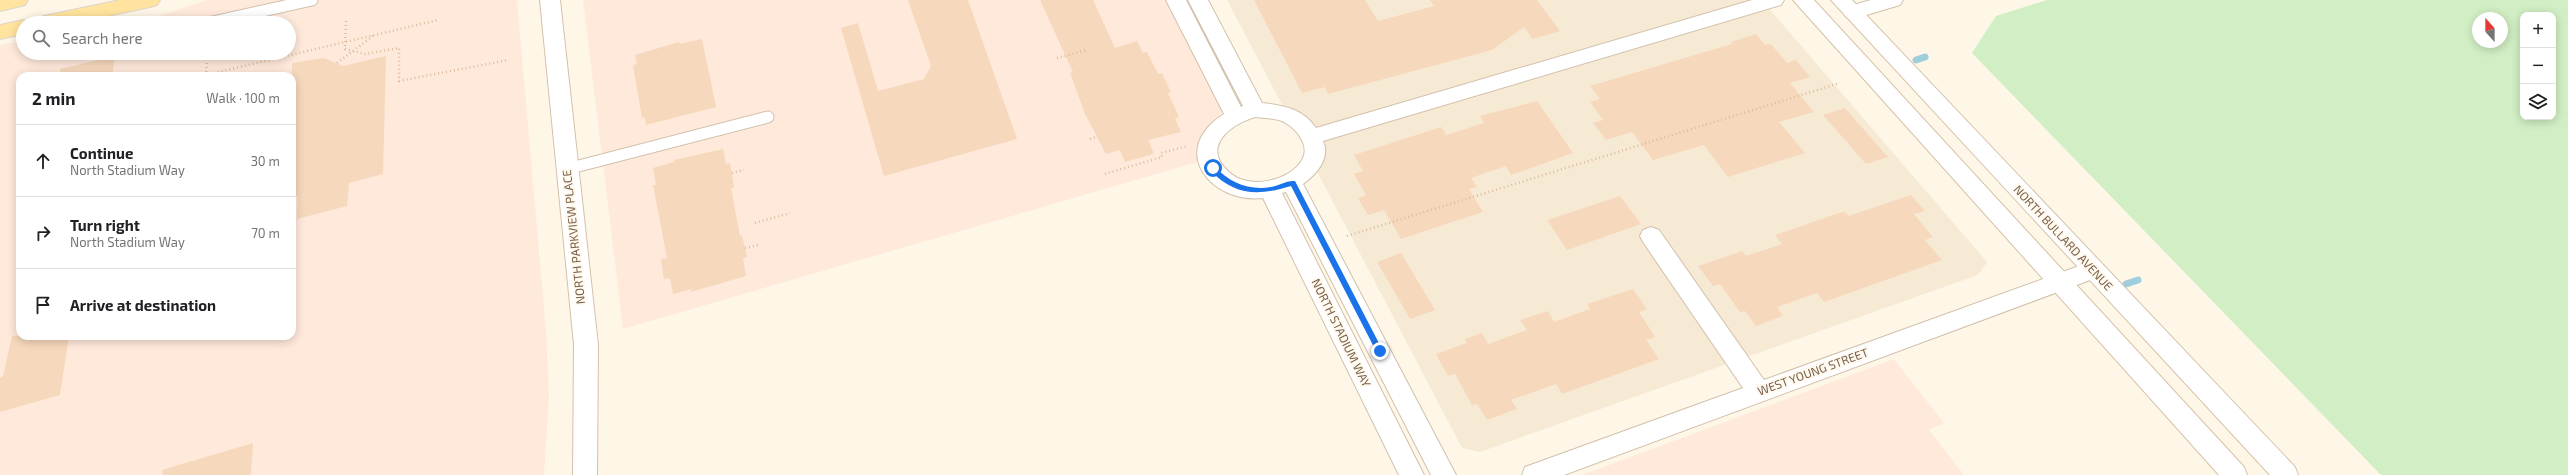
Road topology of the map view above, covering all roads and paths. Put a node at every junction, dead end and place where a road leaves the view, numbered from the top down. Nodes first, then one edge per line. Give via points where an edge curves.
1 (18, 0) edge
2 (150, 0) edge
3 (312, 0) edge
4 (550, 0) edge
5 (1176, 0) edge
6 (1198, 0) edge
7 (1774, 0) edge
8 (1803, 0) edge
9 (1893, 0) edge
10 (0, 4) edge
11 (1847, 6) edge
12 (76, 16) edge
13 (240, 16) edge
14 (438, 20) dead end
15 (346, 21) dead end
16 (16, 29) edge
17 (0, 32) edge
18 (375, 35) junction
19 (345, 42) junction
20 (1087, 50) dead end
21 (352, 53) junction
22 (296, 54) edge
23 (1057, 58) dead end
24 (269, 60) edge
25 (508, 60) dead end
26 (207, 63) dead end
27 (338, 63) dead end
28 (206, 72) edge
29 (219, 72) edge
30 (1840, 83) dead end
31 (1245, 113) junction
32 (768, 117) dead end
33 (1096, 137) dead end
34 (1312, 137) junction
35 (1090, 139) dead end
36 (1190, 145) dead end
37 (567, 169) junction
38 (744, 170) dead end
39 (732, 173) dead end
40 (1105, 174) dead end
41 (1292, 183) junction
42 (1270, 190) junction
43 (790, 213) dead end
44 (754, 223) dead end
45 (1348, 236) dead end
46 (1651, 236) dead end
47 (759, 245) dead end
48 (745, 248) dead end
49 (2093, 270) junction
50 (2060, 282) junction
51 (1759, 392) junction
52 (585, 475) edge
53 (1412, 475) edge
54 (1444, 475) edge
55 (1534, 475) edge
56 (2235, 475) edge
57 (2286, 475) edge

1 - 10 main road
2 - 12 main road
3 - 13 lane
4 - 37 street, NORTH PARKVIEW PLACE
5 - 31 street
6 - 31 street
7 - 34 street
8 - 50 street
9 - 11 street
11 - 49 street, NORTH BULLARD AVENUE
14 - 18 path
15 - 19 path
16 - 17 main road
18 - 19 path
18 - 21 path
19 - 21 path via 345,49
19 - 22 path
20 - 23 path
21 - 25 path via 362,56 399,48 400,81
21 - 27 path
24 - 29 path
26 - 28 path
30 - 45 path
31 - 34 street via 1288,115 1302,123
31 - 42 street via 1216,129 1210,138 1208,158 1222,179 1253,190
32 - 37 lane
33 - 35 path
34 - 41 street via 1315,147 1313,161 1305,173
36 - 40 path via 1161,153 1162,157
37 - 52 street, NORTH PARKVIEW PLACE via 586,345
38 - 39 path
41 - 42 street
41 - 54 street, NORTH STADIUM WAY
42 - 53 street, NORTH STADIUM WAY
43 - 44 path
46 - 51 street
47 - 48 path
49 - 50 street, WEST YOUNG STREET
49 - 57 street, NORTH BULLARD AVENUE
50 - 51 street, WEST YOUNG STREET
50 - 56 street
51 - 55 street, WEST YOUNG STREET

